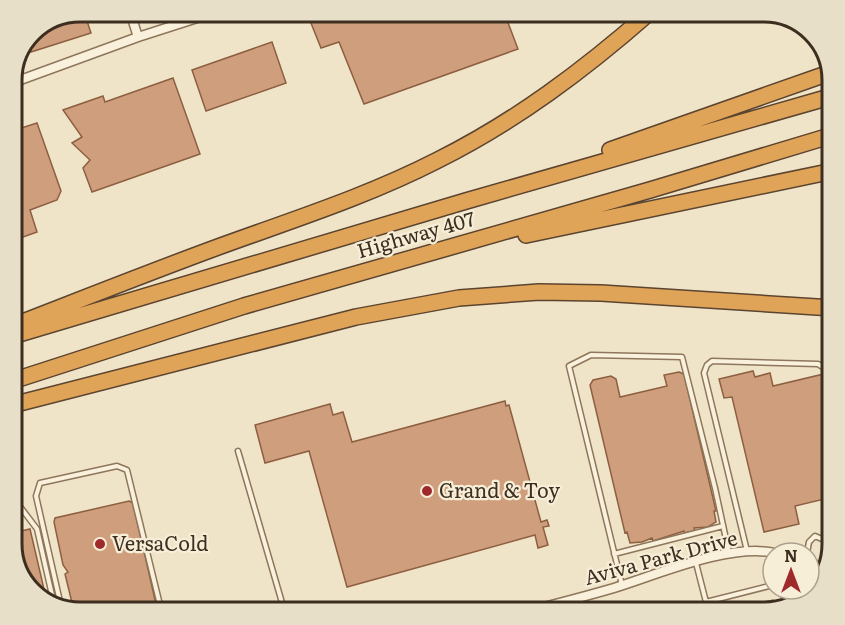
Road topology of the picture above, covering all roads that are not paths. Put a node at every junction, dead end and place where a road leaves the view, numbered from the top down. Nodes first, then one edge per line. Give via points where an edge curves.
1 (133, 22) edge
2 (185, 22) edge
3 (639, 22) edge
4 (138, 37) junction
5 (822, 76) edge
6 (23, 78) edge
7 (822, 99) edge
8 (822, 138) edge
9 (822, 173) edge
10 (466, 201) junction
11 (397, 261) junction
12 (822, 307) edge
13 (23, 322) edge
14 (23, 333) edge
15 (822, 367) edge
16 (23, 377) edge
17 (23, 402) edge
18 (238, 451) dead end
19 (23, 511) edge
20 (723, 526) junction
21 (748, 551) junction
22 (761, 552) edge
23 (614, 554) junction
24 (729, 554) junction
25 (695, 562) junction
26 (622, 585) junction
27 (761, 588) edge
28 (52, 595) edge
29 (59, 598) edge
30 (159, 602) edge
31 (282, 602) edge
32 (560, 602) edge
33 (706, 602) joint

1 - 4 street
2 - 4 street
3 - 13 highway via 542,100 440,160 360,195
4 - 6 street
5 - 10 highway
7 - 10 highway, Highway 407
8 - 11 highway, Highway 407
9 - 11 highway
10 - 14 highway, Highway 407
11 - 16 highway, Highway 407
12 - 17 highway via 570,292 459,298 356,317
15 - 21 lane via 712,362 707,365 704,373
18 - 31 lane
19 - 28 lane via 37,529
20 - 23 lane
20 - 23 lane via 682,357 591,355 569,366
20 - 24 lane
21 - 22 street, Aviva Park Drive
21 - 24 street, Aviva Park Drive
23 - 26 lane
24 - 25 street, Aviva Park Drive
25 - 26 street, Aviva Park Drive
25 - 33 lane
26 - 32 street, Aviva Park Drive
27 - 33 lane
29 - 30 lane via 36,496 40,483 117,466 128,470

